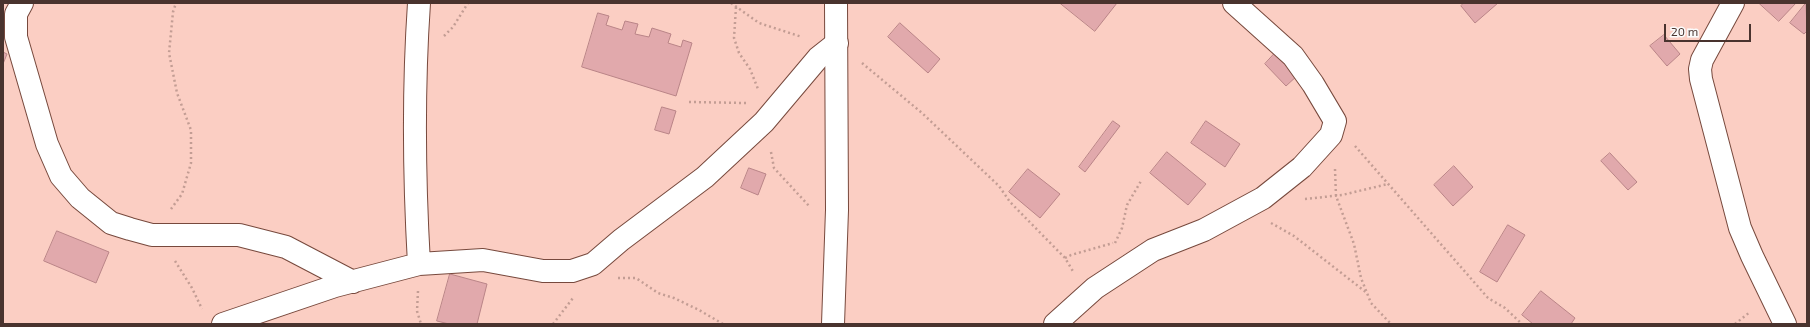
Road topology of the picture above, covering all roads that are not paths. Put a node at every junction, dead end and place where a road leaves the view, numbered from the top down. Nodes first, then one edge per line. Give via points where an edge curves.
1 (419, 3) edge
2 (836, 3) edge
3 (1234, 3) edge
4 (1734, 3) edge
5 (16, 7) edge
6 (837, 43) junction
7 (419, 264) junction
8 (354, 282) junction
9 (223, 324) edge
10 (833, 324) edge
11 (1055, 324) edge
12 (1785, 324) edge

1 - 7 street via 414,98
2 - 6 street
3 - 11 street via 1293,56 1313,84 1333,128 1302,167 1251,206 1204,230 1153,250 1110,277
4 - 12 street via 1702,60 1701,79 1740,228
5 - 8 street via 16,37 47,144 61,176 80,198 111,223 152,235 239,235 286,247
6 - 7 street via 818,58 764,122 705,177 593,264 572,271 543,271 483,260
6 - 10 street via 837,210
7 - 8 street
8 - 9 street

